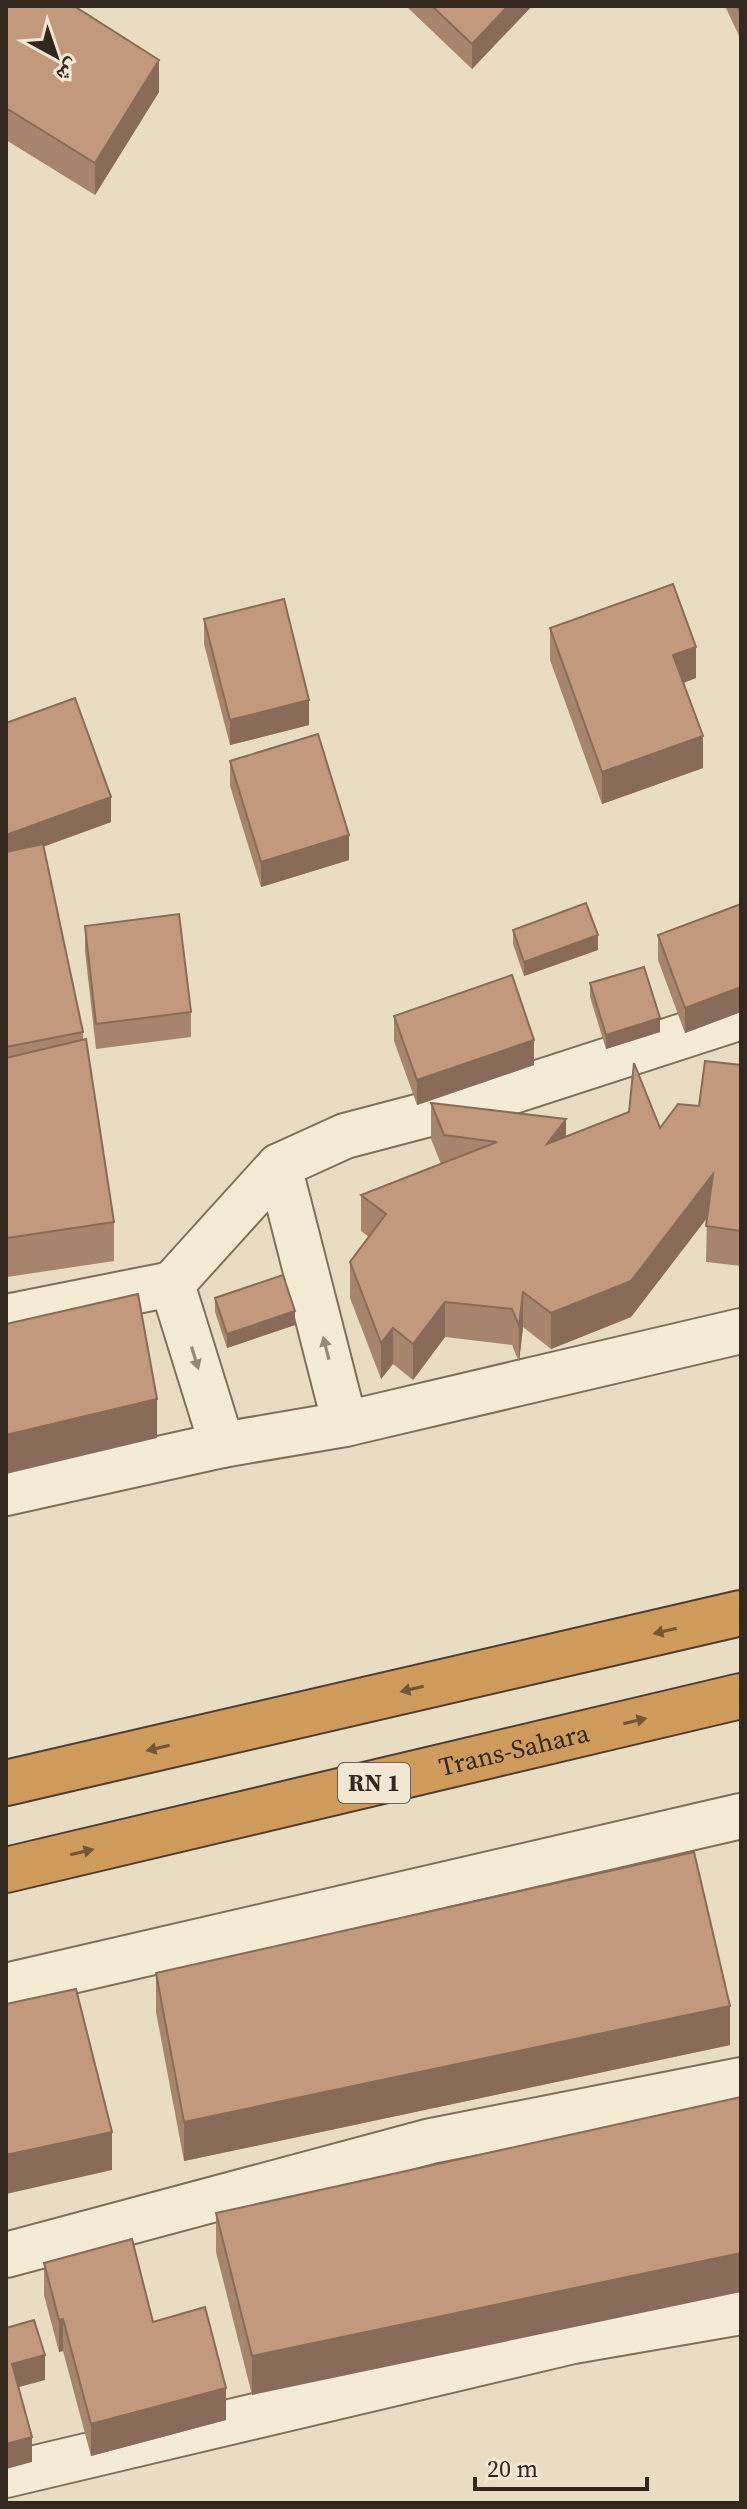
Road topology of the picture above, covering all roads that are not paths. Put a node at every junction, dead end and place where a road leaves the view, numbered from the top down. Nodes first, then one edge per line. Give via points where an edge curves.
1 (741, 1017) edge
2 (279, 1166) junction
3 (172, 1284) junction
4 (6, 1317) edge
5 (741, 1331) edge
6 (345, 1424) junction
7 (222, 1445) junction
8 (6, 1493) edge
9 (741, 1613) edge
10 (741, 1696) edge
11 (6, 1783) edge
12 (741, 1816) edge
13 (6, 1870) edge
14 (6, 1986) edge
15 (741, 2080) edge
16 (6, 2255) edge
17 (741, 2312) edge
18 (6, 2475) edge

1 - 2 street via 501,1095 345,1136
2 - 3 street
6 -> 2 street
3 - 4 street
3 -> 7 street
5 - 6 street
6 - 7 street
7 - 8 street
9 -> 11 highway
13 -> 10 highway, Trans-Sahara / RN 1
12 - 14 street
15 - 16 street via 431,2141
17 - 18 street via 573,2341

